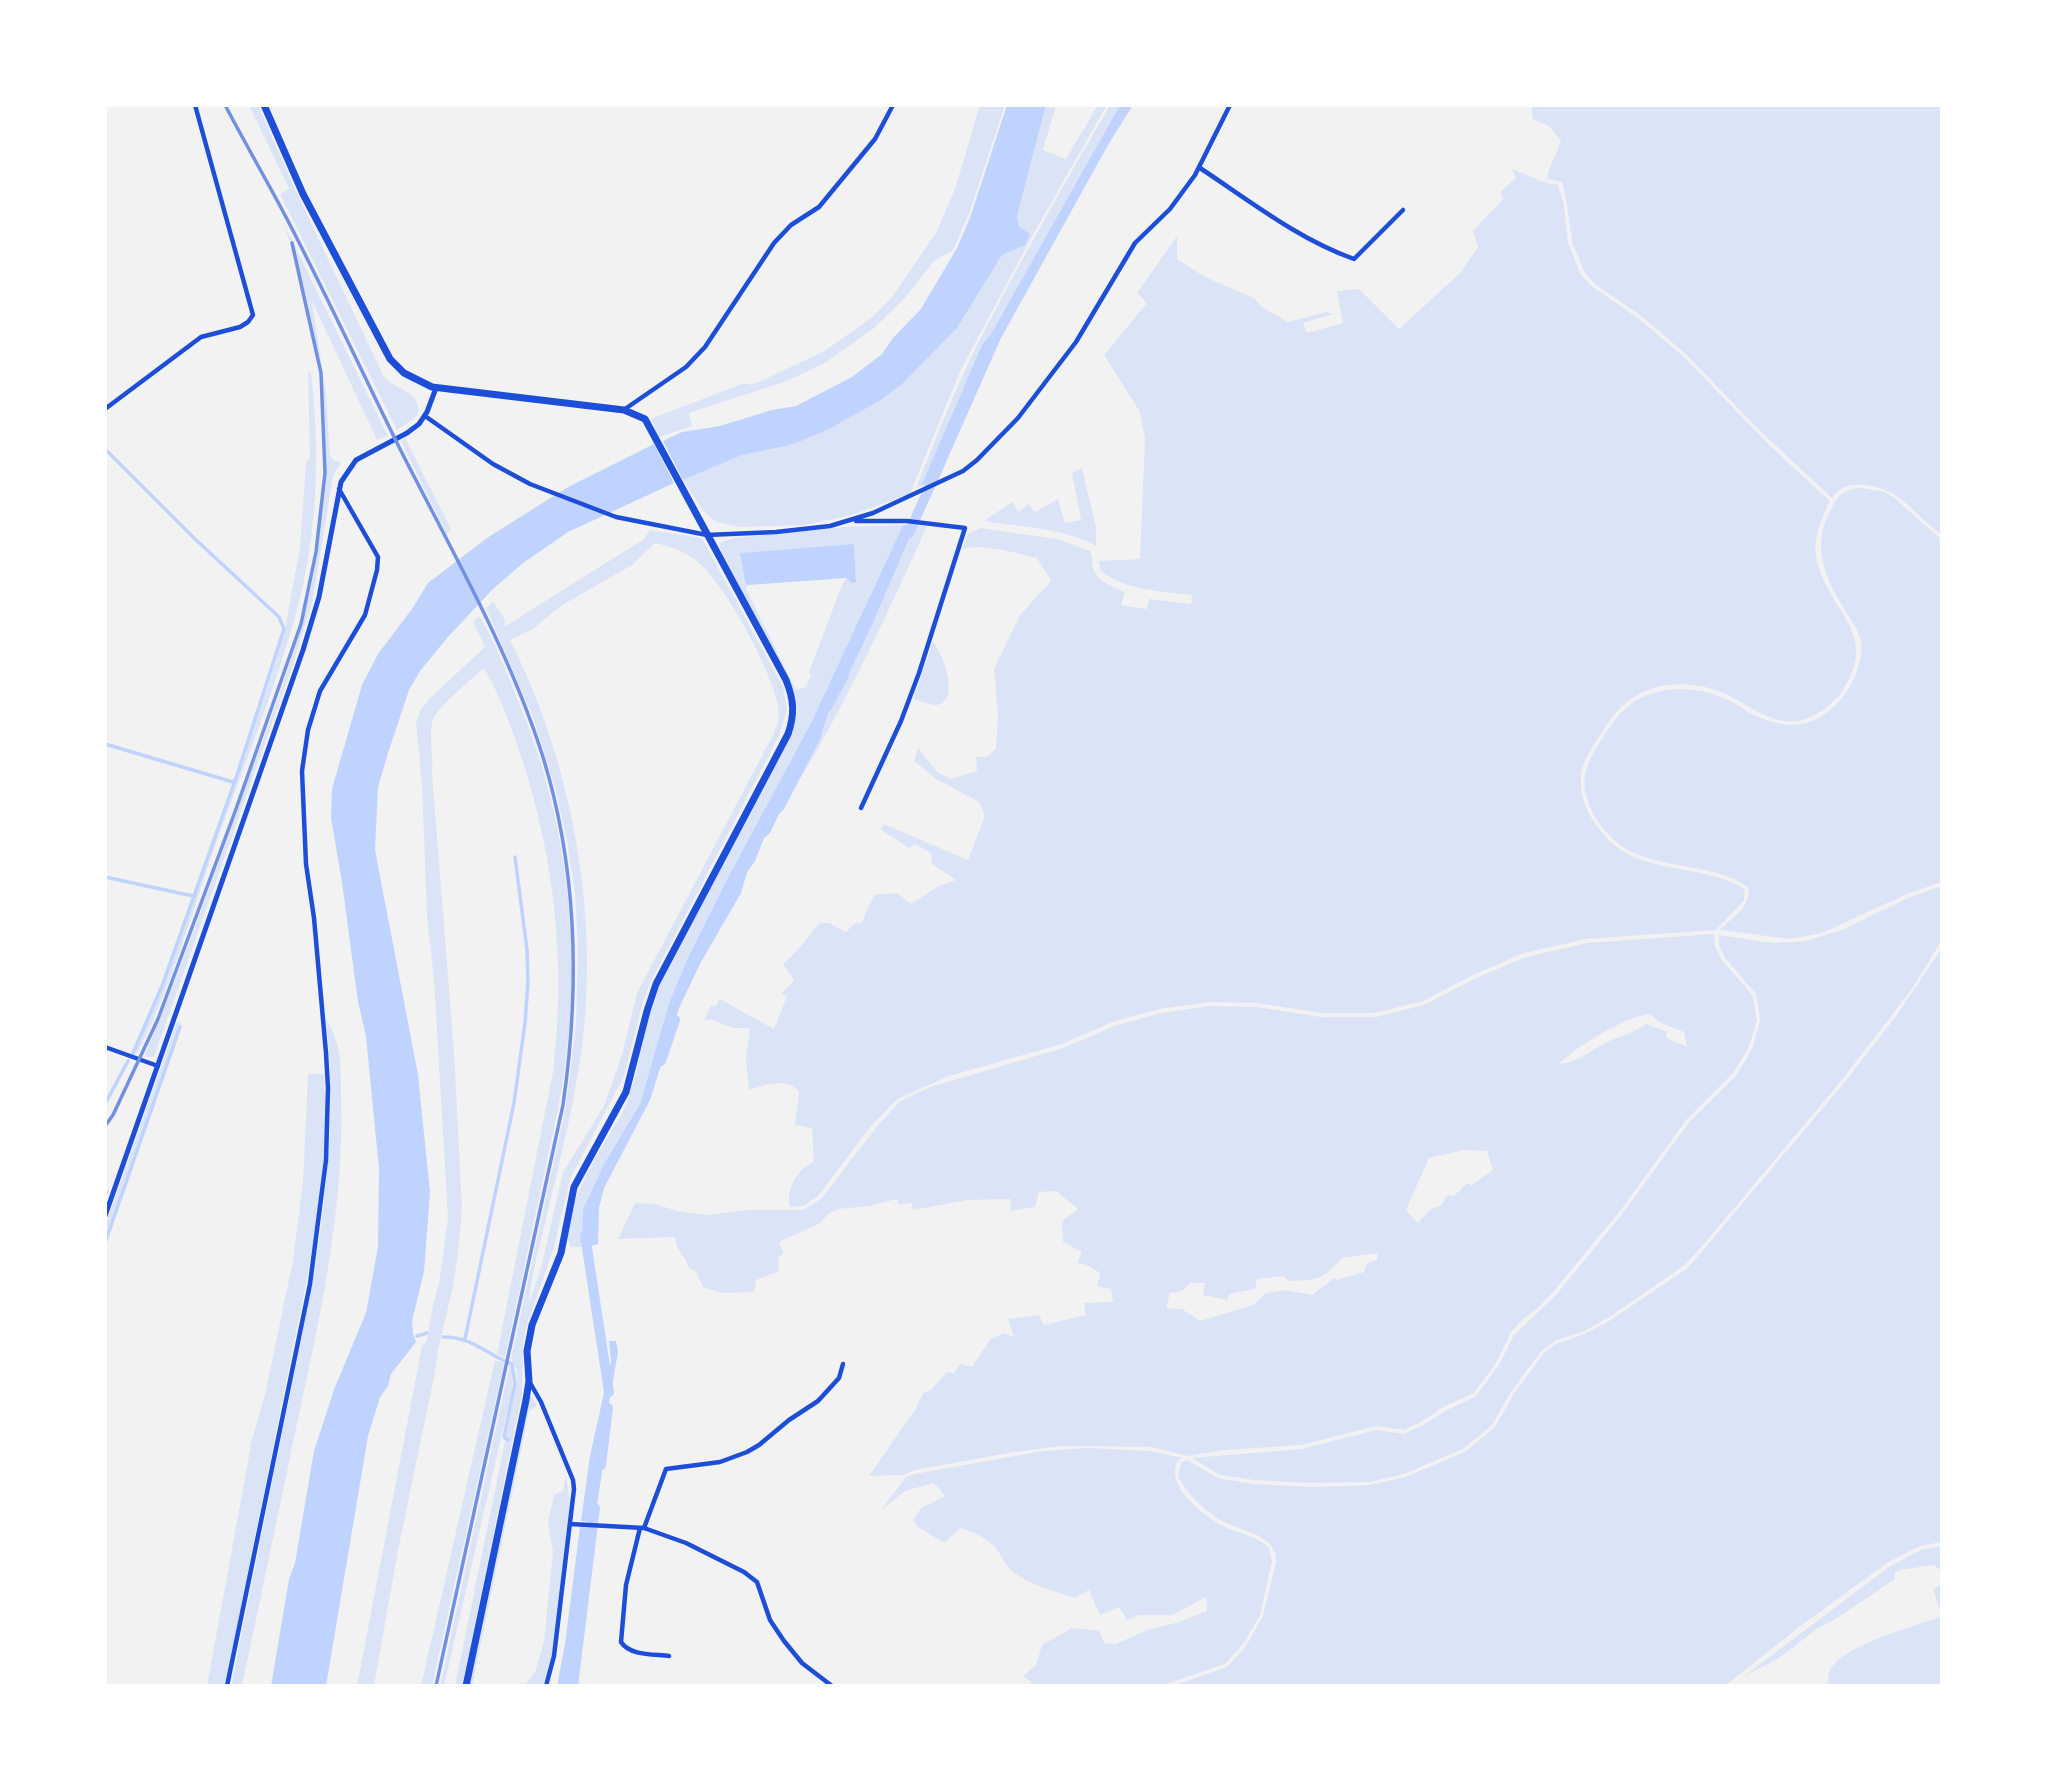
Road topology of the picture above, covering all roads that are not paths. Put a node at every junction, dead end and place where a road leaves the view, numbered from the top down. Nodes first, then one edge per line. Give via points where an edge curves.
1 (195, 105) edge
2 (264, 105) edge
3 (893, 105) edge
4 (1230, 105) edge
5 (1200, 168) junction
6 (1404, 210) dead end
7 (436, 388) junction
8 (105, 410) edge
9 (624, 410) junction
10 (425, 416) junction
11 (339, 489) junction
12 (852, 521) junction
13 (707, 535) junction
14 (862, 808) dead end
15 (105, 1047) edge
16 (158, 1066) junction
17 (105, 1216) edge
18 (842, 1364) dead end
19 (529, 1381) junction
20 (570, 1524) junction
21 (642, 1528) junction
22 (669, 1656) dead end
23 (228, 1686) edge
24 (466, 1686) edge
25 (546, 1686) edge
26 (832, 1686) edge

1 - 8 street via 253,315 240,327 201,337
2 - 7 main road via 303,194 390,359 410,378
3 - 9 street via 876,139 819,207 791,225 775,243 705,347 686,367
4 - 5 street
5 - 6 street via 1301,235 1354,259
5 - 12 street via 1170,209 1135,243 1058,368 977,460 912,497
7 - 9 main road
7 - 10 street
9 - 13 main road via 650,425
10 - 11 street via 407,433 356,460
10 - 13 street via 493,464 550,493 616,517
11 - 16 street via 319,597 303,650
11 - 23 street via 379,557 365,615 320,691 302,771 306,864 326,1053 326,1160 310,1284
12 - 13 street via 776,532
12 - 14 street via 965,528 919,673
13 - 19 main road via 786,680 794,714 788,734 656,984 626,1091 574,1187 561,1253 532,1325 527,1351
15 - 16 street
16 - 17 street
18 - 21 street via 839,1378 818,1401 759,1445 720,1462 666,1469
19 - 20 street via 573,1480
19 - 24 main road
20 - 21 street
20 - 25 street via 554,1656
21 - 22 street via 626,1585 621,1642 633,1651
21 - 26 street via 704,1551 751,1577 784,1641 802,1663

